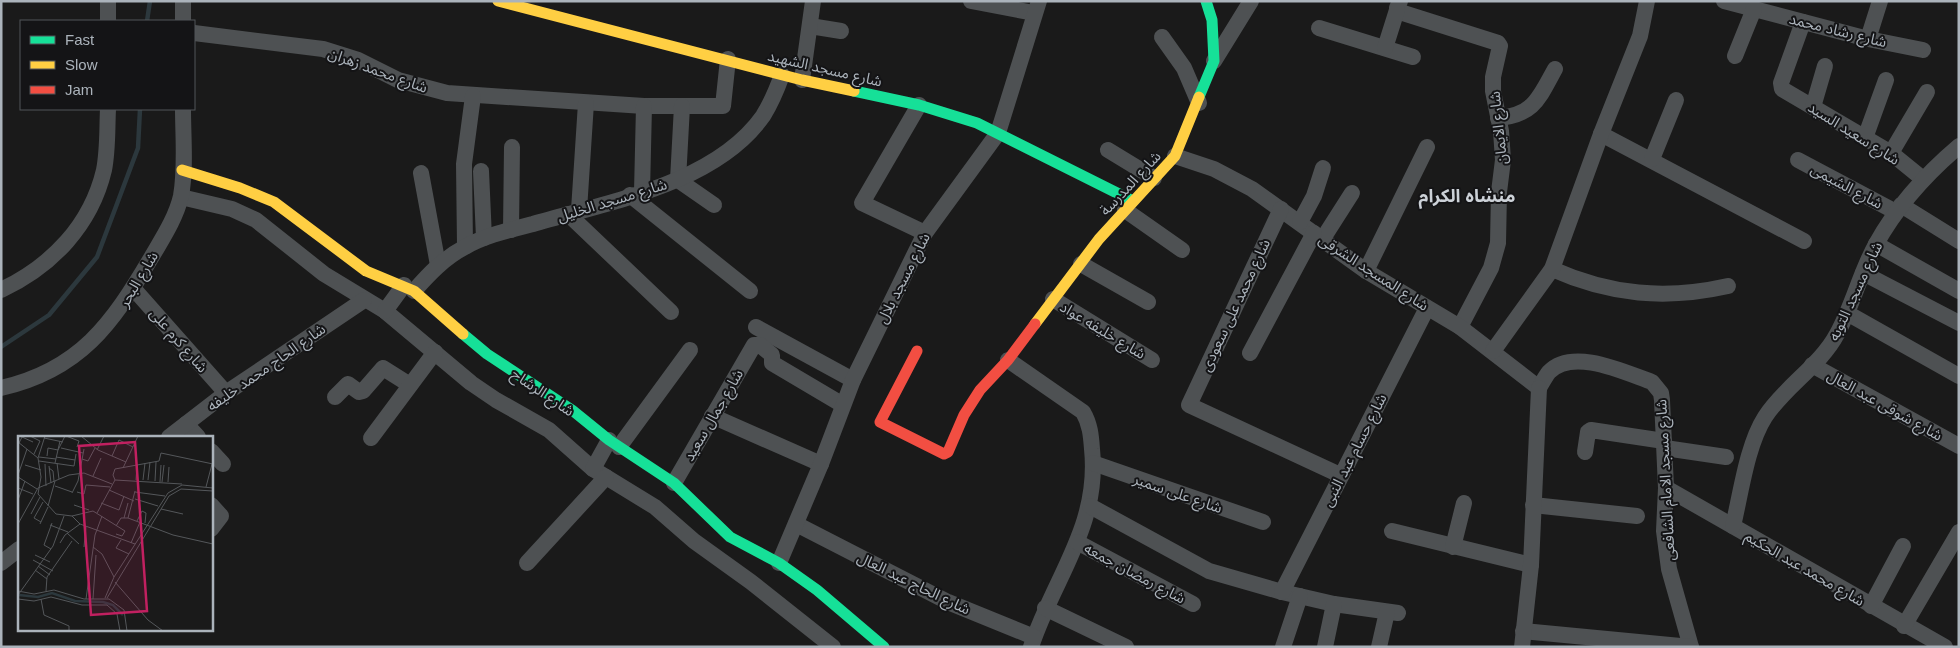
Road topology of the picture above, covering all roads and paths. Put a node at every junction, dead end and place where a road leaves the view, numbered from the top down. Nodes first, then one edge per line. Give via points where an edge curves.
1 (108, 1) edge
2 (183, 1) edge
3 (498, 1) edge
4 (813, 1) edge
5 (971, 1) edge
6 (1206, 1) edge
7 (1251, 1) edge
8 (1647, 1) edge
9 (1724, 1) edge
10 (1880, 1) edge
11 (1000, 4) edge
12 (1398, 6) edge
13 (1036, 7) edge
14 (1754, 9) junction
15 (108, 20) edge
16 (183, 20) edge
17 (1803, 22) junction
18 (810, 26) junction
19 (1319, 28) dead end
20 (841, 31) dead end
21 (195, 33) edge
22 (1162, 37) dead end
23 (1868, 38) junction
24 (1385, 48) junction
25 (1923, 50) dead end
26 (1735, 56) dead end
27 (1413, 57) dead end
28 (728, 59) junction
29 (1214, 61) junction
30 (1825, 66) dead end
31 (1555, 69) dead end
32 (782, 75) junction
33 (802, 80) junction
34 (1886, 80) dead end
35 (1927, 92) dead end
36 (473, 96) junction
37 (1676, 100) dead end
38 (586, 103) junction
39 (1199, 103) junction
40 (919, 105) junction
41 (644, 106) junction
42 (682, 106) junction
43 (1813, 107) junction
44 (108, 110) edge
45 (183, 110) edge
46 (1498, 118) junction
47 (998, 133) junction
48 (1601, 134) junction
49 (1865, 138) junction
50 (1427, 146) dead end
51 (1959, 146) edge
52 (512, 147) dead end
53 (1108, 150) dead end
54 (1891, 154) junction
55 (1175, 156) junction
56 (1652, 159) junction
57 (1798, 160) dead end
58 (1323, 168) dead end
59 (182, 170) junction
60 (482, 171) dead end
61 (421, 174) dead end
62 (1154, 178) junction
63 (1922, 179) junction
64 (678, 180) junction
65 (636, 193) junction
66 (1352, 193) dead end
67 (181, 197) junction
68 (236, 198) junction
69 (714, 205) dead end
70 (1129, 205) junction
71 (1281, 208) junction
72 (1899, 209) junction
73 (573, 212) junction
74 (1300, 222) junction
75 (511, 230) junction
76 (925, 233) junction
77 (1318, 237) junction
78 (484, 238) junction
79 (1804, 241) dead end
80 (1959, 241) edge
81 (1876, 244) junction
82 (465, 246) junction
83 (1182, 250) dead end
84 (1081, 264) junction
85 (438, 265) junction
86 (1552, 269) junction
87 (1366, 271) junction
88 (1863, 272) junction
89 (1728, 286) dead end
90 (133, 288) junction
91 (1, 290) edge
92 (750, 291) dead end
93 (1959, 291) edge
94 (398, 296) junction
95 (364, 300) junction
96 (1054, 300) junction
97 (1148, 302) dead end
98 (1427, 308) junction
99 (671, 312) dead end
100 (1848, 313) junction
101 (1959, 323) edge
102 (756, 327) dead end
103 (1460, 327) junction
104 (690, 350) dead end
105 (917, 351) dead end
106 (1493, 351) junction
107 (435, 352) junction
108 (1250, 353) dead end
109 (1008, 360) junction
110 (1152, 360) dead end
111 (1812, 365) junction
112 (1959, 376) edge
113 (853, 380) junction
114 (410, 385) junction
115 (1, 388) edge
116 (1539, 388) junction
117 (226, 393) junction
118 (335, 397) dead end
119 (843, 405) junction
120 (712, 416) junction
121 (186, 424) junction
122 (170, 436) edge
123 (197, 436) edge
124 (371, 438) dead end
125 (611, 445) junction
126 (1664, 445) junction
127 (1959, 446) edge
128 (212, 452) edge
129 (1585, 452) dead end
130 (1726, 457) dead end
131 (1094, 463) junction
132 (223, 464) dead end
133 (822, 464) junction
134 (598, 470) junction
135 (1340, 475) junction
136 (674, 483) junction
137 (1666, 488) junction
138 (1464, 502) dead end
139 (1533, 505) junction
140 (212, 506) edge
141 (1090, 506) junction
142 (1637, 516) dead end
143 (1263, 522) dead end
144 (796, 524) junction
145 (1734, 526) junction
146 (212, 528) edge
147 (1392, 532) dead end
148 (1959, 532) edge
149 (1077, 542) junction
150 (1453, 546) junction
151 (1903, 546) dead end
152 (18, 551) edge
153 (1, 563) edge
154 (527, 563) dead end
155 (779, 563) junction
156 (1531, 565) junction
157 (1282, 592) junction
158 (1300, 596) junction
159 (1193, 604) dead end
160 (1334, 604) junction
161 (1871, 606) junction
162 (1046, 608) junction
163 (1904, 626) junction
164 (1522, 639) edge
165 (1033, 642) edge
166 (833, 647) edge
167 (884, 647) edge
168 (1126, 647) edge
169 (1283, 647) edge
170 (1325, 647) edge
171 (1379, 647) edge
172 (1692, 647) edge
173 (1944, 647) edge

1 - 15 street
2 - 16 street
3 - 28 street, شارع مسجد الشهيد
4 - 18 street
5 - 11 street
6 - 29 street, شارع المدرسة via 1212,20
7 - 29 street
8 - 48 street via 1640,36
9 - 14 street, شارع رشاد محمد
10 - 23 street
11 - 13 street
12 - 24 street
12 - 46 street, شارع الايمان via 1498,43 1500,50 1492,91
13 - 47 street, شارع مسجد بلال
14 - 17 street, شارع رشاد محمد
14 - 26 street
17 - 23 street, شارع رشاد محمد
17 - 43 street, شارع سعيد السيد via 1781,83 1783,91
18 - 20 street
18 - 33 street
19 - 24 street
21 - 36 street, شارع محمد زهران via 323,49 422,88
22 - 39 street via 1184,68
23 - 25 street, شارع رشاد محمد
24 - 27 street
28 - 32 street, شارع مسجد الشهيد
28 - 42 street, شارع محمد زهران via 723,106
29 - 39 street, شارع المدرسة
30 - 43 street
31 - 46 street via 1532,107 1515,116
32 - 33 street, شارع مسجد الشهيد
32 - 64 street, شارع مسجد الخليل via 770,103 748,133 712,162
33 - 40 street, شارع مسجد الشهيد
34 - 49 street
35 - 54 street
36 - 38 street, شارع محمد زهران
36 - 82 street via 464,164
37 - 56 street
38 - 41 street, شارع محمد زهران
38 - 73 street
39 - 55 street, شارع المدرسة
40 - 47 street, شارع مسجد الشهيد
40 - 76 street via 862,202
41 - 42 street, شارع محمد زهران
41 - 65 street
42 - 64 street
43 - 49 street, شارع سعيد السيد
44 - 91 street via 104,168 96,196 83,222 65,246 38,268
45 - 59 street, شارع البحر
46 - 103 street, شارع الايمان via 1503,160 1498,243 1491,268
47 - 70 street, شارع مسجد الشهيد
47 - 76 street, شارع مسجد بلال
48 - 56 street
48 - 86 street
49 - 54 street, شارع سعيد السيد
50 - 87 street
51 - 63 street, شارع مسجد التوبه
52 - 75 street
53 - 62 street
54 - 63 street, شارع سعيد السيد
55 - 62 street, شارع المدرسة
55 - 71 street, شارع المسجد الشرقى via 1214,169
56 - 79 street
57 - 72 street, شارع الشيمى
58 - 74 street via 1314,196
59 - 67 street, شارع البحر
59 - 68 street, شارع الرشاح
60 - 78 street
61 - 85 street
62 - 70 street, شارع المدرسة
63 - 72 street, شارع مسجد التوبه
64 - 65 street, شارع مسجد الخليل
64 - 69 street
65 - 73 street, شارع مسجد الخليل
65 - 92 street
66 - 77 street
67 - 68 street, شارع الرشاح
67 - 90 street, شارع البحر via 170,225
68 - 94 street, شارع الرشاح via 274,202
68 - 95 street, شارع الرشاح via 256,220 324,274
70 - 83 street
70 - 84 street, شارع المدرسة
71 - 74 street, شارع المسجد الشرقى
71 - 135 street, شارع محمد على سعودى via 1189,402 1192,408
72 - 80 street, شارع الشيمى
72 - 81 street, شارع مسجد التوبه
73 - 75 street, شارع مسجد الخليل
73 - 99 street
74 - 77 street, شارع المسجد الشرقى
75 - 78 street, شارع مسجد الخليل
76 - 113 street, شارع مسجد بلال
77 - 87 street, شارع المسجد الشرقى
77 - 108 street
78 - 82 street, شارع مسجد الخليل
81 - 88 street, شارع مسجد التوبه
81 - 93 street
82 - 85 street, شارع مسجد الخليل
84 - 96 street, شارع المدرسة
84 - 97 street
85 - 94 street, شارع مسجد الخليل
86 - 89 street via 1594,285 1639,294 1684,294
86 - 106 street
87 - 98 street, شارع المسجد الشرقى
88 - 100 street, شارع مسجد التوبه
88 - 101 street
90 - 115 street, شارع البحر via 105,328 83,349 32,379
90 - 117 street, شارع كرم على
94 - 95 street, شارع الرشاح
94 - 107 street, شارع الرشاح
94 - 125 street, شارع الرشاح via 572,410
95 - 117 street, شارع الحاج محمد خليفه
96 - 109 street, شارع المدرسة
96 - 110 street, شارع خليفه عواد
98 - 103 street, شارع المسجد الشرقى
98 - 135 street, شارع حسام عبد النبى
100 - 111 street, شارع مسجد التوبه via 1836,336
100 - 112 street
102 - 113 street
103 - 106 street, شارع المسجد الشرقى
104 - 125 street
105 - 109 street, شارع المدرسة via 880,422 942,454 948,452 964,415 980,390
106 - 116 street, شارع المسجد الشرقى
107 - 114 street
107 - 134 street, شارع الرشاح via 471,383 549,430
109 - 131 street via 1083,412 1088,422
111 - 127 street, شارع شوقى عبد العال
111 - 145 street, شارع مسجد التوبه via 1766,416 1757,432
113 - 119 street, شارع مسجد بلال
114 - 118 street via 383,368 363,391 347,384
114 - 124 street
116 - 126 street, شارع مسجد الامام الشافعى via 1550,371 1570,362 1590,361 1652,382 1661,393
116 - 139 street
117 - 121 street, شارع الحاج محمد خليفه
119 - 120 street, شارع جمال سعيد via 772,363 772,355 760,345 752,347
119 - 133 street, شارع مسجد بلال
120 - 133 street
120 - 136 street, شارع جمال سعيد
121 - 122 street, شارع الحاج محمد خليفه
121 - 123 street
125 - 134 street
125 - 136 street, شارع الرشاح
126 - 129 street via 1591,430
126 - 130 street
126 - 137 street, شارع مسجد الامام الشافعى
128 - 132 street
131 - 141 street
131 - 143 street, شارع على سمير
133 - 144 street, شارع مسجد بلال
134 - 154 street
134 - 166 street, شارع الرشاح via 655,507 694,541 752,582
135 - 157 street, شارع حسام عبد النبى
136 - 155 street, شارع الرشاح via 730,537
137 - 145 street, شارع محمد عبد الحكيم
137 - 172 street, شارع مسجد الامام الشافعى via 1664,531 1669,569
138 - 150 street
139 - 142 street
139 - 156 street
140 - 146 street via 220,516
141 - 149 street
141 - 157 street via 1209,571
144 - 155 street, شارع مسجد بلال
144 - 165 street, شارع الحاج عبد العال
145 - 161 street, شارع محمد عبد الحكيم
147 - 150 street
148 - 163 street
149 - 159 street, شارع رمضان جمعه
149 - 162 street
150 - 156 street
151 - 161 street
152 - 153 street
155 - 167 street, شارع الرشاح via 840,608
156 - 164 street
157 - 158 street
158 - 160 street
158 - 169 street
160 - 170 street
160 - 171 street via 1392,613
161 - 163 street, شارع محمد عبد الحكيم
162 - 165 street
162 - 168 street
163 - 173 street, شارع محمد عبد الحكيم
164 - 172 street

